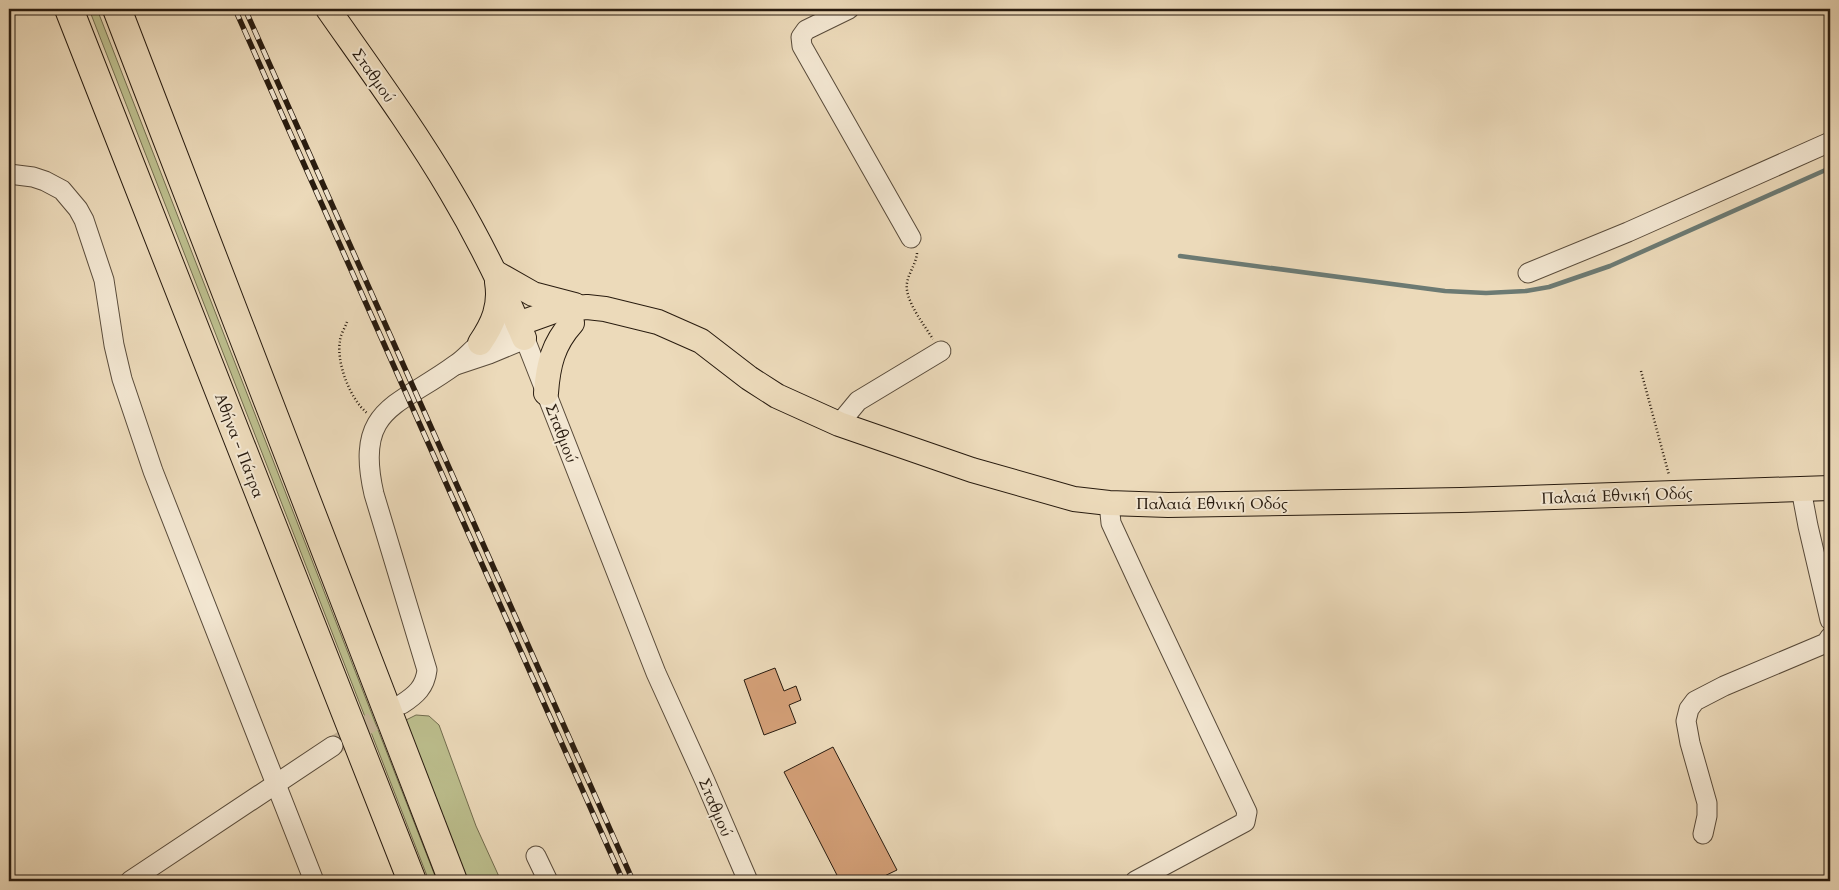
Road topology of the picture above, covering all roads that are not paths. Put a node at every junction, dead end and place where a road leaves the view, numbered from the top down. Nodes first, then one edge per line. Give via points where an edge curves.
1 (69, 9) edge
2 (117, 9) edge
3 (328, 9) edge
4 (849, 9) edge
5 (1830, 142) edge
6 (9, 174) edge
7 (911, 238) road end
8 (496, 273) junction
9 (1528, 273) dead end
10 (579, 315) junction
11 (522, 331) junction
12 (480, 343) junction
13 (941, 351) road end
14 (456, 365) junction
15 (546, 393) junction
16 (839, 424) junction
17 (1830, 488) edge
18 (1801, 489) junction
19 (1109, 503) junction
20 (1830, 620) edge
21 (1830, 637) edge
22 (402, 704) tunnel mouth
23 (333, 746) tunnel mouth
24 (276, 784) junction
25 (1703, 834) dead end
26 (536, 856) dead end
27 (130, 881) edge
28 (314, 881) edge
29 (412, 881) edge
30 (453, 881) edge
31 (548, 881) edge
32 (748, 881) edge
33 (1135, 881) edge

1 - 29 highway, Αθήνα - Πάτρα
2 - 30 highway
3 - 8 main road, Σταθμού via 426,151
4 - 7 street via 806,30 801,36 802,46
5 - 9 street
6 - 24 street via 33,177 62,190 84,220 104,280 118,364 142,440
8 - 10 main road via 533,294 557,301
8 - 11 main road, Σταθμού
8 - 12 main road via 498,307
10 - 11 main road, Παλαιά Εθνική Οδός via 557,310
10 - 15 main road via 556,343
10 - 16 main road, Παλαιά Εθνική Οδός via 635,316 701,340 777,396
11 - 12 street
11 - 14 street via 489,354
11 - 15 street, Σταθμού
12 - 14 street
13 - 16 street via 858,401
14 - 22 street via 386,411 378,422 370,445 369,476 427,670 423,687
15 - 32 street, Σταθμού via 656,673
16 - 19 main road, Παλαιά Εθνική Οδός via 972,470 1074,499
17 - 18 main road, Παλαιά Εθνική Οδός
18 - 19 main road, Παλαιά Εθνική Οδός via 1441,500 1168,505
18 - 20 street
19 - 33 street via 1111,522 1119,540 1247,812 1245,822
21 - 25 street via 1826,643 1702,697 1689,710 1686,721 1690,743 1707,803
23 - 24 street
24 - 27 street
24 - 28 street
26 - 31 street

